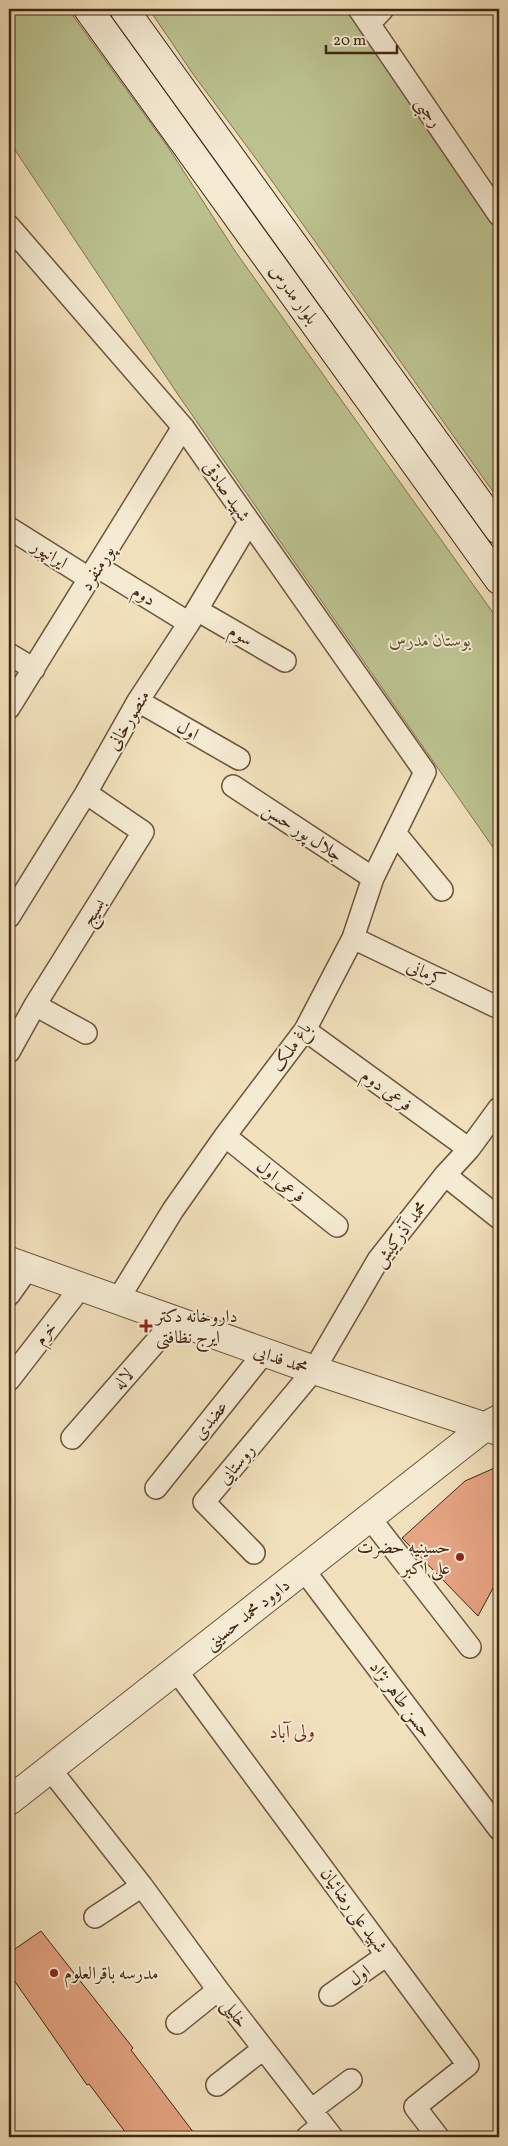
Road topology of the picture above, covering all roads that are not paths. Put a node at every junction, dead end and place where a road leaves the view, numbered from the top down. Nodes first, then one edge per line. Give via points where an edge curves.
1 (88, 9) edge
2 (124, 9) edge
3 (383, 9) edge
4 (364, 16) edge
5 (499, 214) edge
6 (9, 226) edge
7 (183, 427) junction
8 (249, 522) junction
9 (9, 528) edge
10 (499, 530) edge
11 (94, 573) junction
12 (499, 580) edge
13 (193, 616) junction
14 (9, 654) edge
15 (285, 661) dead end
16 (34, 669) junction
17 (138, 701) junction
18 (9, 708) edge
19 (239, 759) dead end
20 (425, 772) joint
21 (233, 786) dead end
22 (86, 793) junction
23 (395, 833) junction
24 (373, 878) junction
25 (442, 890) dead end
26 (9, 918) edge
27 (353, 938) junction
28 (35, 1005) junction
29 (499, 1008) edge
30 (305, 1030) junction
31 (86, 1033) dead end
32 (9, 1052) edge
33 (499, 1108) edge
34 (225, 1136) junction
35 (469, 1150) junction
36 (446, 1174) junction
37 (499, 1218) edge
38 (337, 1226) dead end
39 (19, 1264) edge
40 (81, 1287) junction
41 (9, 1295) edge
42 (117, 1301) junction
43 (174, 1321) junction
44 (264, 1352) junction
45 (314, 1370) junction
46 (9, 1380) edge
47 (495, 1425) edge
48 (72, 1438) dead end
49 (156, 1488) dead end
50 (368, 1517) junction
51 (254, 1553) dead end
52 (304, 1569) junction
53 (470, 1647) dead end
54 (176, 1670) junction
55 (50, 1769) junction
56 (9, 1801) edge
57 (499, 1829) edge
58 (142, 1886) junction
59 (95, 1917) dead end
60 (387, 1955) junction
61 (218, 1990) junction
62 (330, 1995) dead end
63 (177, 2023) dead end
64 (263, 2049) junction
65 (351, 2080) dead end
66 (217, 2085) dead end
67 (318, 2127) edge
68 (438, 2137) edge

1 - 12 main road, بلوار مدرس
2 - 10 main road, بلوار مدرس
3 - 4 street
4 - 5 street, رجبی
6 - 7 street, شهید صادقی
7 - 8 street, شهید صادقی
7 - 11 street, پورمنفرد
8 - 13 street, منصورخانی
8 - 20 street, شهید صادقی
9 - 11 street, ایرانپور
11 - 13 street, دوم
11 - 16 street, پورمنفرد
13 - 15 street, سوم
13 - 17 street, منصورخانی
14 - 16 street
16 - 18 street, پورمنفرد
17 - 19 street, اول
17 - 22 street, منصورخانی
20 - 23 street, باغ ملک
21 - 24 street, جلال پور حسن
22 - 26 street, منصورخانی
22 - 28 street, بسیج via 143,832
23 - 24 street, باغ ملک
23 - 25 street
24 - 27 street, باغ ملک
27 - 29 street, کرمانی
27 - 30 street, باغ ملک
28 - 31 street
28 - 32 street, بسیج
30 - 34 street, باغ ملک
30 - 35 street, فرعی دوم
33 - 35 street, محمد آذرکیش
34 - 38 street, فرعی اول
34 - 42 street, باغ ملک via 173,1210
35 - 36 street, محمد آذرکیش
36 - 37 street
36 - 45 street, محمد آذرکیش via 378,1260
39 - 40 main road, محمد فدایی
39 - 41 street
40 - 42 main road, محمد فدایی
40 - 46 street, خرم
42 - 43 main road, محمد فدایی
43 - 44 main road, محمد فدایی
43 - 48 street, لاله
44 - 45 main road, محمد فدایی
44 - 49 street, عضدی
45 - 47 main road, محمد فدایی
45 - 51 street, روستایی via 204,1502
47 - 50 main road, داوود محمد حسینی
50 - 52 main road, داوود محمد حسینی
50 - 53 street
52 - 54 main road, داوود محمد حسینی
52 - 57 street, حسن طاهر نژاد
54 - 55 main road, داوود محمد حسینی
54 - 60 street, شهید علی رضائیان
55 - 56 main road, داوود محمد حسینی
55 - 58 street, خلیلی
58 - 59 street
58 - 61 street, خلیلی
60 - 62 street, اول
60 - 68 street, شهید علی رضائیان via 468,2065 415,2107
61 - 63 street
61 - 64 street, خلیلی
64 - 66 street
64 - 67 street, خلیلی
65 - 67 street

